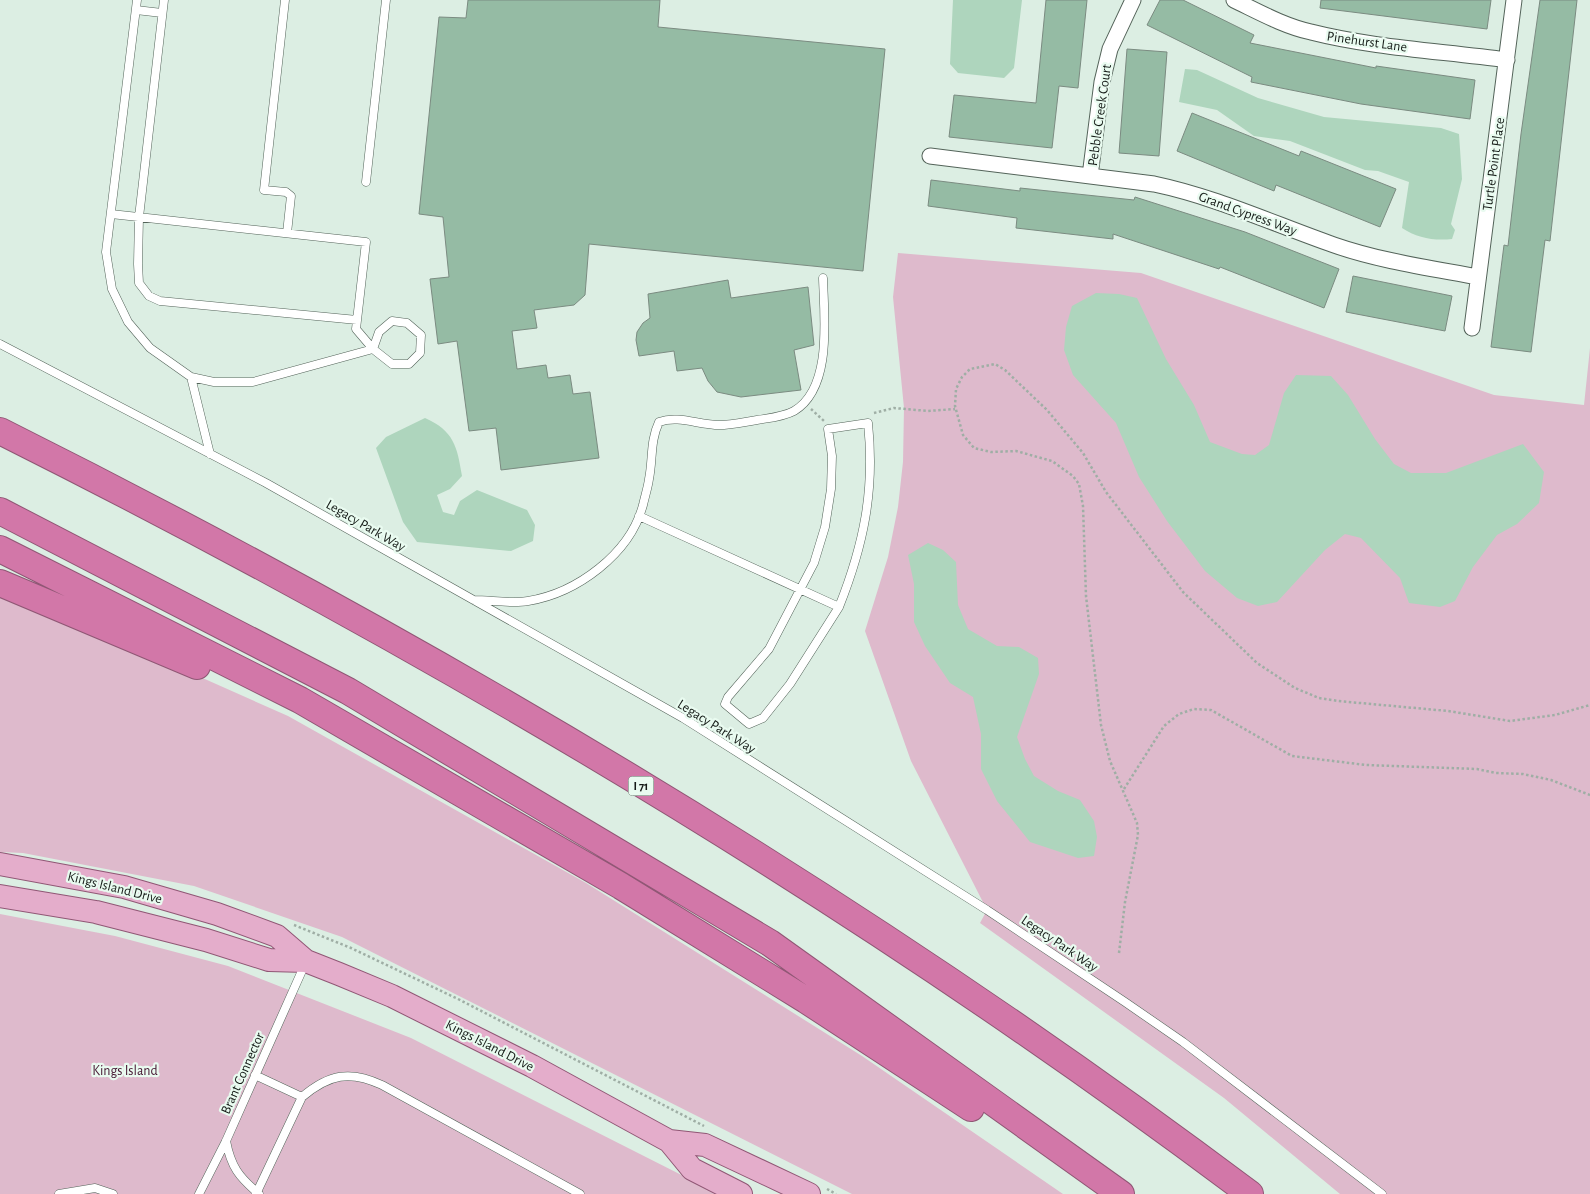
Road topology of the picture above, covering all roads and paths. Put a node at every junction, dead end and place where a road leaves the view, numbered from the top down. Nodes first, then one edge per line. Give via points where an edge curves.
1 (137, 0) edge
2 (164, 0) edge
3 (285, 0) edge
4 (386, 0) edge
5 (1133, 0) edge
6 (1234, 0) edge
7 (1514, 0) edge
8 (136, 10) junction
9 (162, 13) junction
10 (1507, 60) junction
11 (930, 156) dead end
12 (1090, 176) junction
13 (366, 182) dead end
14 (111, 214) junction
15 (140, 217) junction
16 (287, 233) junction
17 (823, 278) dead end
18 (1478, 278) junction
19 (357, 320) junction
20 (1472, 328) dead end
21 (0, 344) edge
22 (373, 349) junction
23 (191, 377) junction
24 (808, 406) dead end
25 (955, 409) junction
26 (868, 423) junction
27 (828, 429) junction
28 (0, 431) edge
29 (210, 454) junction
30 (0, 511) edge
31 (639, 516) junction
32 (0, 549) edge
33 (0, 583) edge
34 (800, 589) junction
35 (472, 600) junction
36 (838, 606) junction
37 (300, 700) junction
38 (1590, 704) edge
39 (1124, 789) junction
40 (1590, 795) edge
41 (0, 864) edge
42 (0, 896) edge
43 (1119, 953) dead end
44 (306, 961) junction
45 (255, 1075) junction
46 (302, 1097) junction
47 (1039, 1135) junction
48 (226, 1141) junction
49 (669, 1141) junction
50 (197, 1193) edge
51 (257, 1193) edge
52 (59, 1194) edge
53 (113, 1194) edge
54 (580, 1194) edge
55 (741, 1194) edge
56 (808, 1194) edge
57 (1121, 1194) edge
58 (1250, 1194) edge
59 (1382, 1194) edge

1 - 8 lane
2 - 9 lane
3 - 16 lane via 264,190 286,192 291,196
4 - 13 lane
5 - 12 street, Pebble Creek Court via 1110,49 1102,82
6 - 10 street, Pinehurst Lane via 1309,32
7 - 10 street, Turtle Point Place
8 - 9 lane
8 - 14 lane
9 - 15 lane
10 - 18 street, Turtle Point Place
11 - 12 street, Grand Cypress Way
12 - 18 street, Grand Cypress Way via 1187,191 1335,246
14 - 15 lane
14 - 23 lane via 106,252 112,289 128,322 150,348
15 - 16 lane
15 - 19 lane via 139,283 149,296 160,301
16 - 19 lane via 366,242
17 - 31 lane via 825,336 821,366 801,406 786,415 739,423 719,425 667,419 658,422 652,436 649,478
18 - 20 street, Turtle Point Place
19 - 22 lane via 356,329
21 - 29 lane, Legacy Park Way
22 - 22 lane via 392,364 409,364 420,353 421,335 407,323 392,321 379,332
22 - 23 lane via 254,382 214,382
23 - 29 lane
24 - 27 path
25 - 26 path via 894,408 875,412
25 - 38 path via 956,389 970,369 995,364 1005,370 1047,410 1083,454 1106,492 1183,592 1257,663 1295,688 1319,698 1338,701 1510,721 1555,715
25 - 39 path via 963,435 974,448 990,452 1016,451 1052,461 1079,484 1083,506 1086,596 1100,717 1110,761
26 - 27 lane
26 - 36 lane via 871,454 863,534
27 - 34 lane via 832,456 825,527 814,563
28 - 58 highway, I 71 via 242,556 541,724 690,815 985,1006
29 - 35 lane, Legacy Park Way
30 - 47 highway via 348,691 762,938
31 - 34 lane
31 - 35 lane via 617,552 573,586 526,601
32 - 37 highway
33 - 37 highway via 249,688
34 - 36 lane
34 - 36 lane via 769,649 725,704 749,724 763,718 790,684
35 - 59 lane, Legacy Park Way via 683,718 988,910 1183,1042
37 - 47 highway via 630,891 806,1000 983,1116
39 - 40 path via 1164,726 1179,714 1194,709 1211,710 1292,756 1366,765 1523,774 1551,780
39 - 43 path via 1137,823 1138,835
41 - 44 main road, Kings Island Drive via 124,887 217,914 277,936
42 - 44 main road, Kings Island Drive via 96,912 269,960
44 - 45 lane, Brant Connector
44 - 49 main road, Kings Island Drive via 392,996 532,1066
45 - 46 lane
45 - 48 lane, Brant Connector
46 - 51 lane
46 - 54 lane via 330,1078 365,1077
47 - 57 highway
48 - 50 lane, Brant Connector
48 - 51 lane via 237,1173
49 - 55 main road, Kings Island Drive via 692,1169
49 - 56 main road, Kings Island Drive via 705,1145
52 - 53 lane via 95,1188

